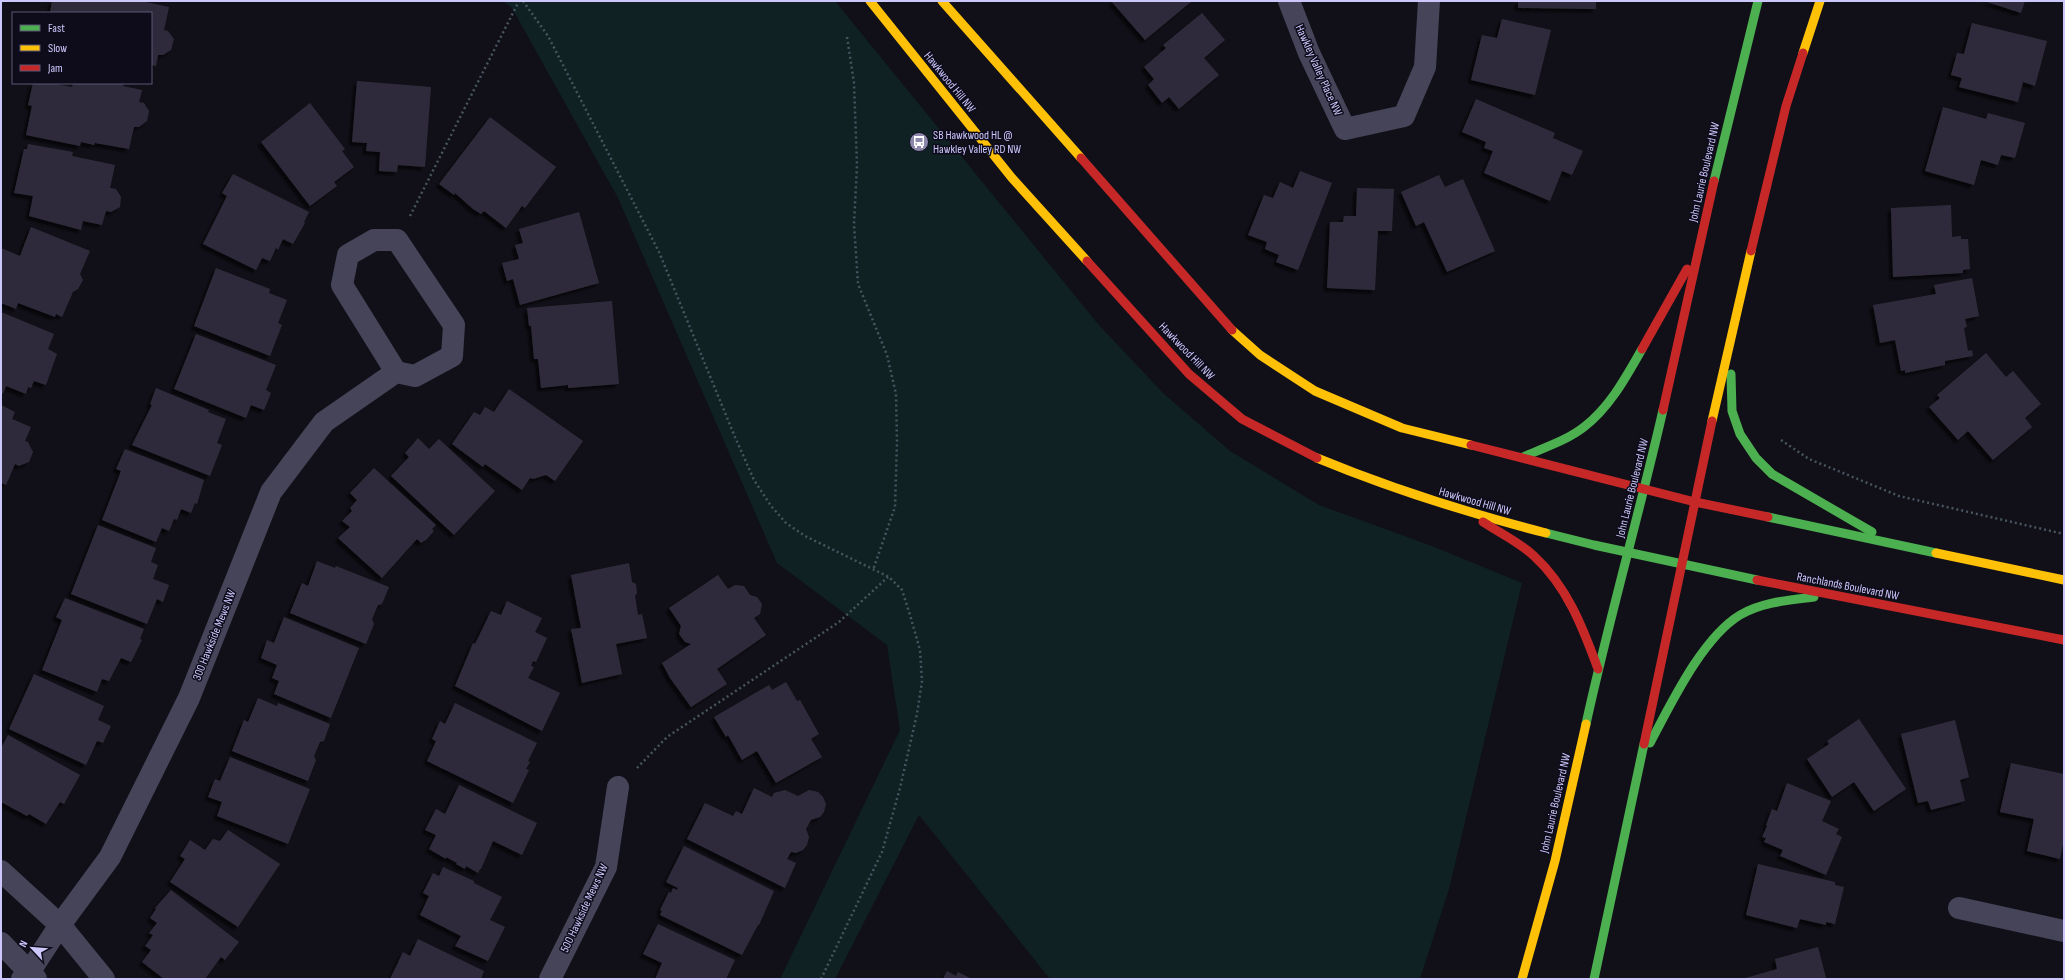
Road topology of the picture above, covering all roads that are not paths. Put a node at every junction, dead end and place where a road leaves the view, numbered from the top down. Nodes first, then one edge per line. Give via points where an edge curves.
1 (870, 1) edge
2 (942, 1) edge
3 (1289, 1) edge
4 (1429, 1) edge
5 (1758, 1) edge
6 (1820, 1) edge
7 (1698, 249) junction
8 (1729, 340) junction
9 (396, 372) junction
10 (1523, 457) junction
11 (1645, 489) junction
12 (1695, 502) junction
13 (1472, 514) junction
14 (1889, 542) junction
15 (1628, 552) junction
16 (1681, 563) junction
17 (2064, 580) edge
18 (1828, 595) junction
19 (2064, 640) edge
20 (1598, 669) junction
21 (1638, 765) junction
22 (618, 787) road end
23 (1, 871) edge
24 (1959, 908) dead end
25 (60, 925) junction
26 (2064, 931) edge
27 (1, 943) edge
28 (29, 976) edge
29 (104, 979) edge
30 (550, 979) edge
31 (1522, 979) edge
32 (1594, 979) edge

1 - 13 main road, Hawkwood Hill NW via 1012,178 1195,379 1242,419 1309,454 1370,480
2 - 10 main road via 1229,326 1260,355 1315,391 1402,428
3 - 4 street, Hawkley Valley Place NW via 1309,53 1345,129 1404,116 1425,67
5 - 7 main road, John Laurie Boulevard NW
6 - 8 main road via 1786,106
7 - 10 main road via 1620,387 1611,398 1583,428
7 - 11 main road, John Laurie Boulevard NW
8 - 12 main road
8 - 14 main road via 1732,411 1740,434 1756,458 1772,474
9 - 9 street via 415,376 452,356 454,325 397,240 374,240 348,255 342,285
9 - 25 street, 300 Hawkside Mews NW via 324,422 270,492 189,698 110,857
10 - 11 main road
11 - 12 main road
11 - 15 main road, John Laurie Boulevard NW
12 - 14 main road
12 - 16 main road
13 - 15 main road, Hawkwood Hill NW
13 - 20 main road via 1537,559 1568,598 1577,614
14 - 17 main road
15 - 16 main road, Ranchlands Boulevard NW
15 - 20 main road, John Laurie Boulevard NW
16 - 18 main road, Ranchlands Boulevard NW
16 - 21 main road
18 - 19 main road, Ranchlands Boulevard NW
18 - 21 main road via 1789,600 1740,615 1713,641 1681,686
20 - 31 main road, John Laurie Boulevard NW via 1554,861
21 - 32 main road
22 - 30 street, 500 Hawkside Mews NW via 606,867
23 - 25 street
24 - 26 street
25 - 28 street, 300 Hawkside Mews NW
25 - 29 street
27 - 28 street

